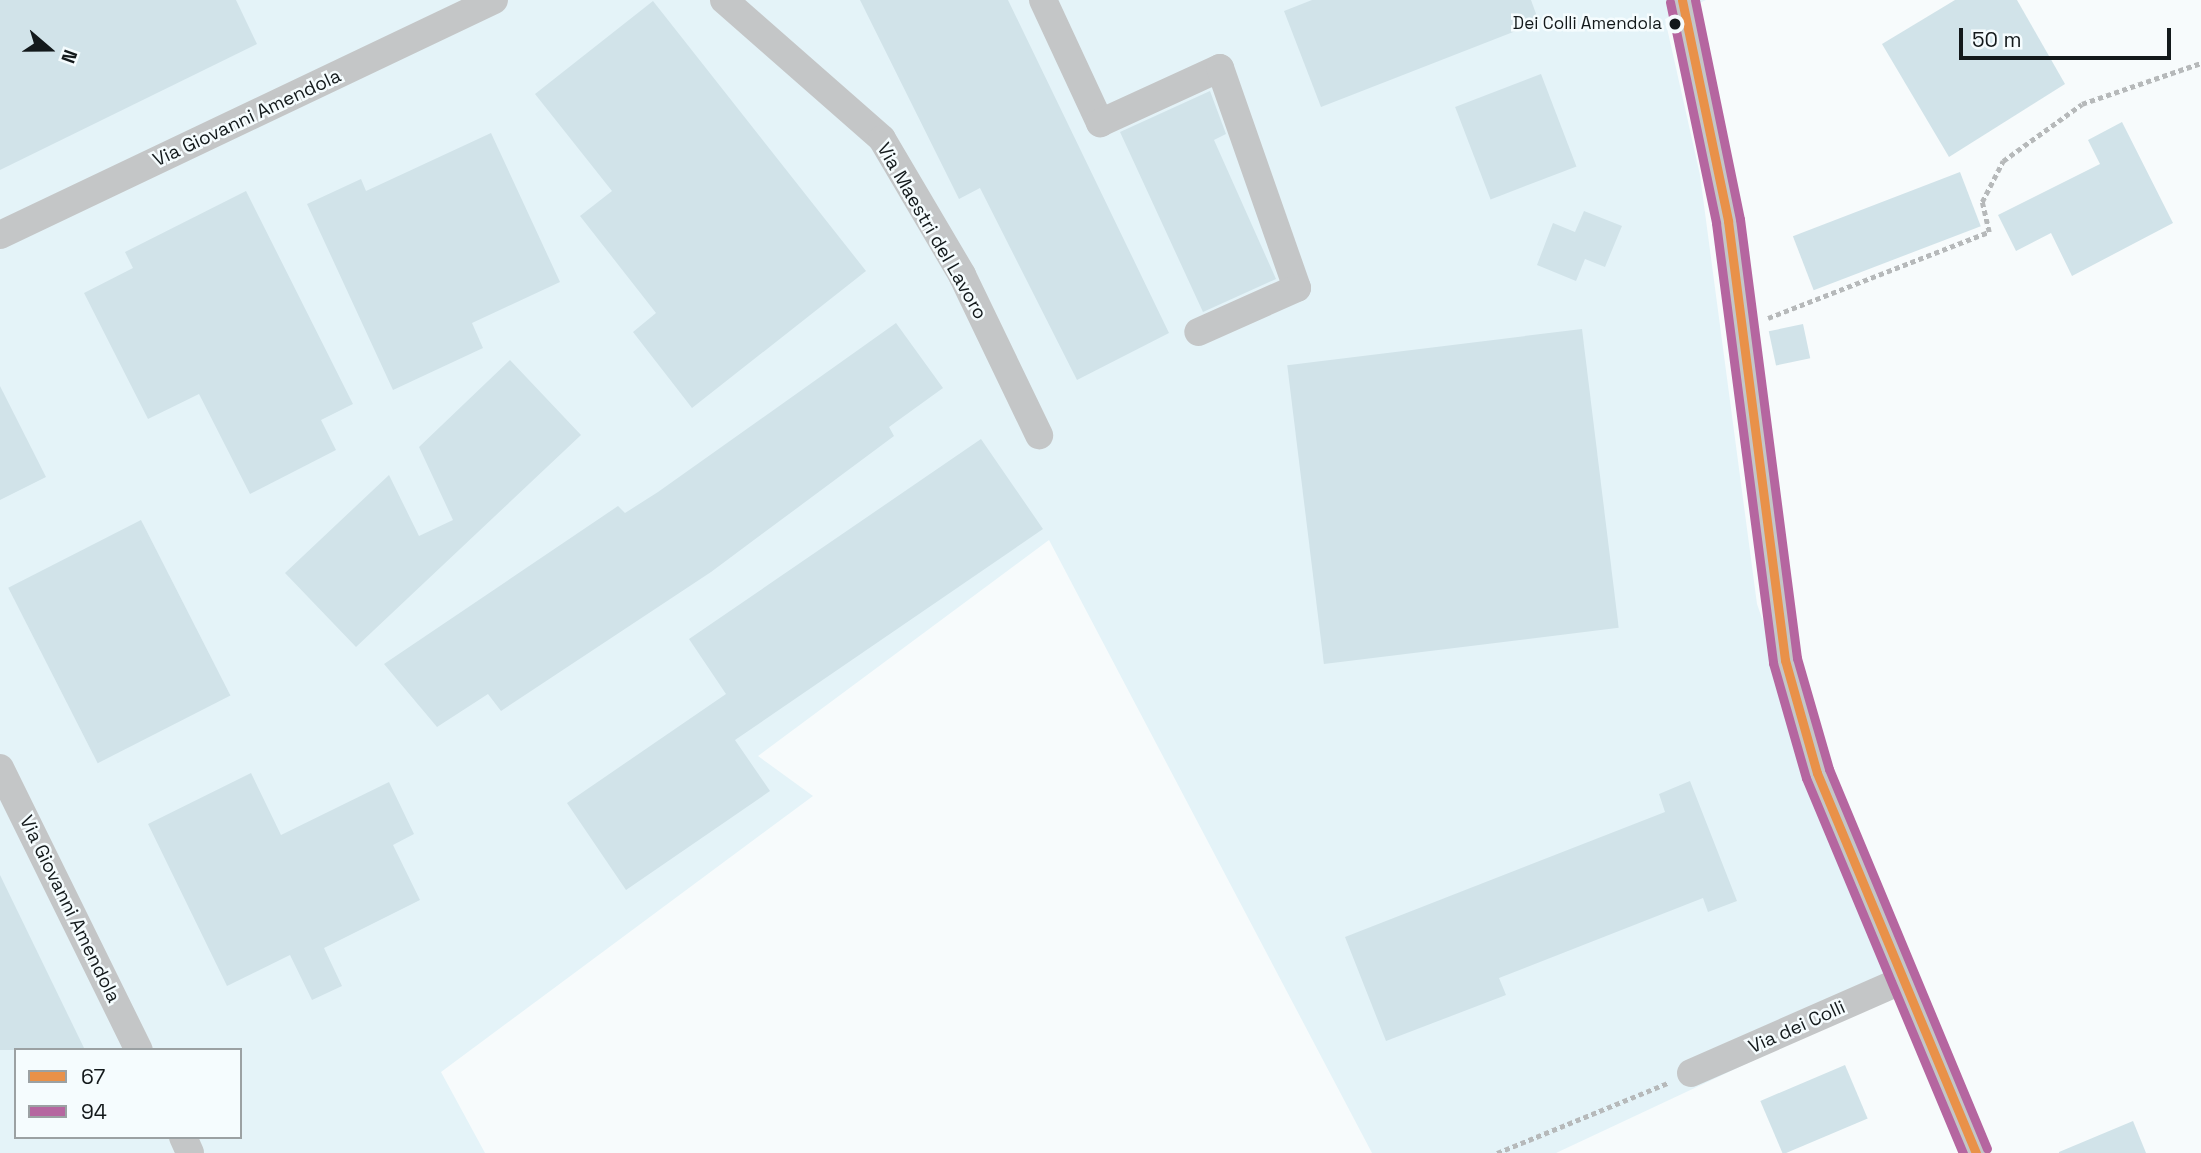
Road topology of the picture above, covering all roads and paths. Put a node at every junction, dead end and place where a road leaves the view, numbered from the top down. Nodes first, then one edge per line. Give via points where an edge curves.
1 (494, 0) edge
2 (724, 0) edge
3 (1043, 0) edge
4 (1682, 0) edge
5 (2201, 63) edge
6 (0, 235) edge
7 (1741, 329) junction
8 (1198, 332) dead end
9 (1039, 435) dead end
10 (0, 768) edge
11 (1903, 980) junction
12 (138, 1048) edge
13 (1692, 1073) joint
14 (1497, 1153) edge
15 (1976, 1153) edge

1 - 6 street, Via Giovanni Amendola
2 - 9 street, Via Maestri del Lavoro via 882,139 962,275
3 - 8 street via 1100,124 1220,68 1297,288
4 - 7 street via 1728,220
5 - 7 path via 2081,104 2003,161 1982,202 1989,232
7 - 11 street via 1785,660 1817,773
10 - 12 street, Via Giovanni Amendola
11 - 13 street, Via dei Colli
11 - 15 street
13 - 14 path

